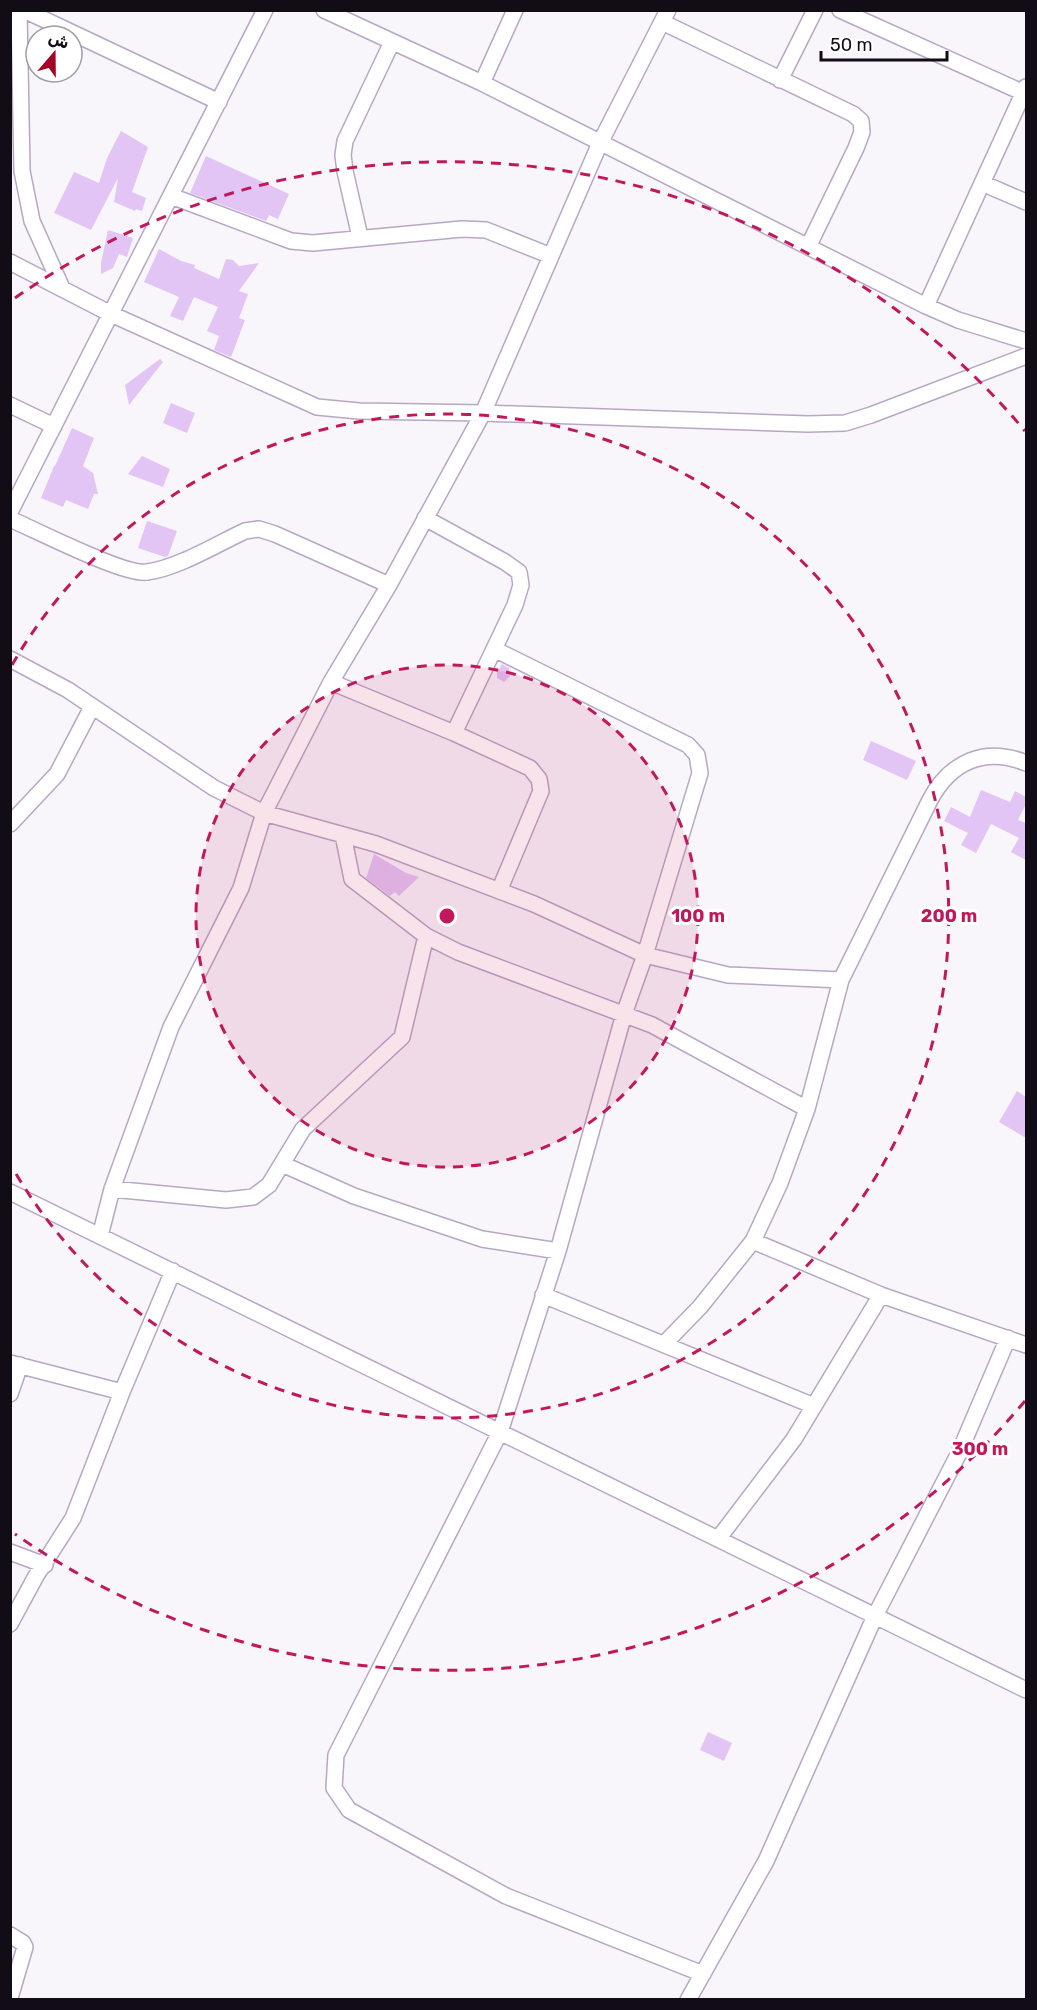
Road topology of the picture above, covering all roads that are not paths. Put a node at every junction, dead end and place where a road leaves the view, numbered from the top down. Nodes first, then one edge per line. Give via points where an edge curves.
1 (18, 10) edge
2 (24, 10) edge
3 (265, 10) edge
4 (324, 10) edge
5 (515, 10) edge
6 (815, 10) edge
7 (840, 10) edge
8 (665, 16) edge
9 (392, 42) junction
10 (780, 80) junction
11 (482, 83) junction
12 (1025, 90) edge
13 (219, 102) junction
14 (15, 105) edge
15 (600, 143) junction
16 (982, 183) junction
17 (171, 196) junction
18 (1026, 202) edge
19 (360, 237) junction
20 (808, 247) junction
21 (551, 256) junction
22 (10, 262) edge
23 (62, 288) junction
24 (926, 306) junction
25 (111, 315) junction
26 (1026, 341) edge
27 (1025, 354) edge
28 (10, 405) edge
29 (483, 413) junction
30 (54, 426) junction
31 (10, 512) edge
32 (425, 518) junction
33 (10, 519) edge
34 (389, 585) junction
35 (494, 649) junction
36 (10, 659) edge
37 (331, 682) junction
38 (92, 707) junction
39 (454, 733) junction
40 (1026, 763) edge
41 (264, 813) junction
42 (10, 824) edge
43 (342, 835) junction
44 (499, 891) junction
45 (426, 936) junction
46 (645, 955) junction
47 (841, 981) junction
48 (624, 1014) junction
49 (807, 1109) junction
50 (282, 1164) junction
51 (112, 1189) junction
52 (10, 1192) edge
53 (100, 1236) junction
54 (753, 1241) junction
55 (558, 1251) junction
56 (173, 1271) junction
57 (543, 1295) junction
58 (881, 1295) junction
59 (1008, 1338) junction
60 (664, 1344) junction
61 (1026, 1346) edge
62 (15, 1364) edge
63 (122, 1392) junction
64 (10, 1394) edge
65 (814, 1406) junction
66 (500, 1432) junction
67 (718, 1539) junction
68 (10, 1552) edge
69 (45, 1565) junction
70 (875, 1616) junction
71 (10, 1624) edge
72 (1026, 1690) edge
73 (10, 1935) edge
74 (702, 1974) junction
75 (10, 1998) edge
76 (688, 2000) edge

1 - 14 street
2 - 13 street
3 - 13 street
4 - 9 street
5 - 11 street
6 - 10 street
7 - 12 street
8 - 10 street
8 - 15 street
9 - 11 street
9 - 19 street via 345,141 343,155
10 - 20 street via 853,114 861,122 856,148
11 - 15 street
12 - 16 street
13 - 17 street
14 - 23 street via 32,221
15 - 20 street
15 - 21 street
16 - 18 street
16 - 24 street
17 - 19 street via 291,241 313,243
17 - 25 street
19 - 21 street via 486,230
20 - 24 street
21 - 29 street
22 - 23 street
23 - 25 street
24 - 26 street
25 - 29 street via 317,407
25 - 30 street
27 - 29 street via 844,423
28 - 30 street
29 - 32 street
30 - 31 street
32 - 34 street
32 - 35 street via 519,572 521,585 516,605
33 - 34 street via 121,568 144,573 164,568 245,531 260,529
34 - 37 street
35 - 39 street
35 - 46 street via 688,745 697,755 700,773
36 - 38 street
37 - 39 street
37 - 41 street
38 - 41 street via 213,788
38 - 42 street via 57,774
39 - 44 street via 530,768 539,779 541,791
40 - 47 street via 1002,756 972,760 958,766 942,781
41 - 43 street
41 - 51 street via 241,888 171,1028
43 - 44 street
43 - 45 street via 352,879
44 - 46 street
45 - 48 street via 458,952
45 - 50 street via 402,1037 303,1129
46 - 47 street via 728,975
46 - 48 street
47 - 49 street
48 - 49 street via 652,1024
48 - 55 street
49 - 54 street via 780,1183
50 - 51 street via 269,1185 253,1197 226,1200
50 - 55 street via 354,1196 482,1239
51 - 53 street
52 - 53 street
53 - 56 street
54 - 58 street
54 - 60 street via 700,1307
55 - 57 street
56 - 63 street
56 - 66 street
57 - 60 street
57 - 66 street
58 - 59 street
58 - 65 street
59 - 61 street
59 - 70 street via 959,1453
60 - 65 street
62 - 63 street
62 - 64 street
63 - 69 street via 73,1518
65 - 67 street
66 - 67 street
66 - 74 street via 336,1755 334,1788 350,1810 506,1896
67 - 70 street
68 - 69 street
69 - 71 street
70 - 72 street
70 - 74 street via 766,1861
73 - 75 street via 25,1947
74 - 76 street

